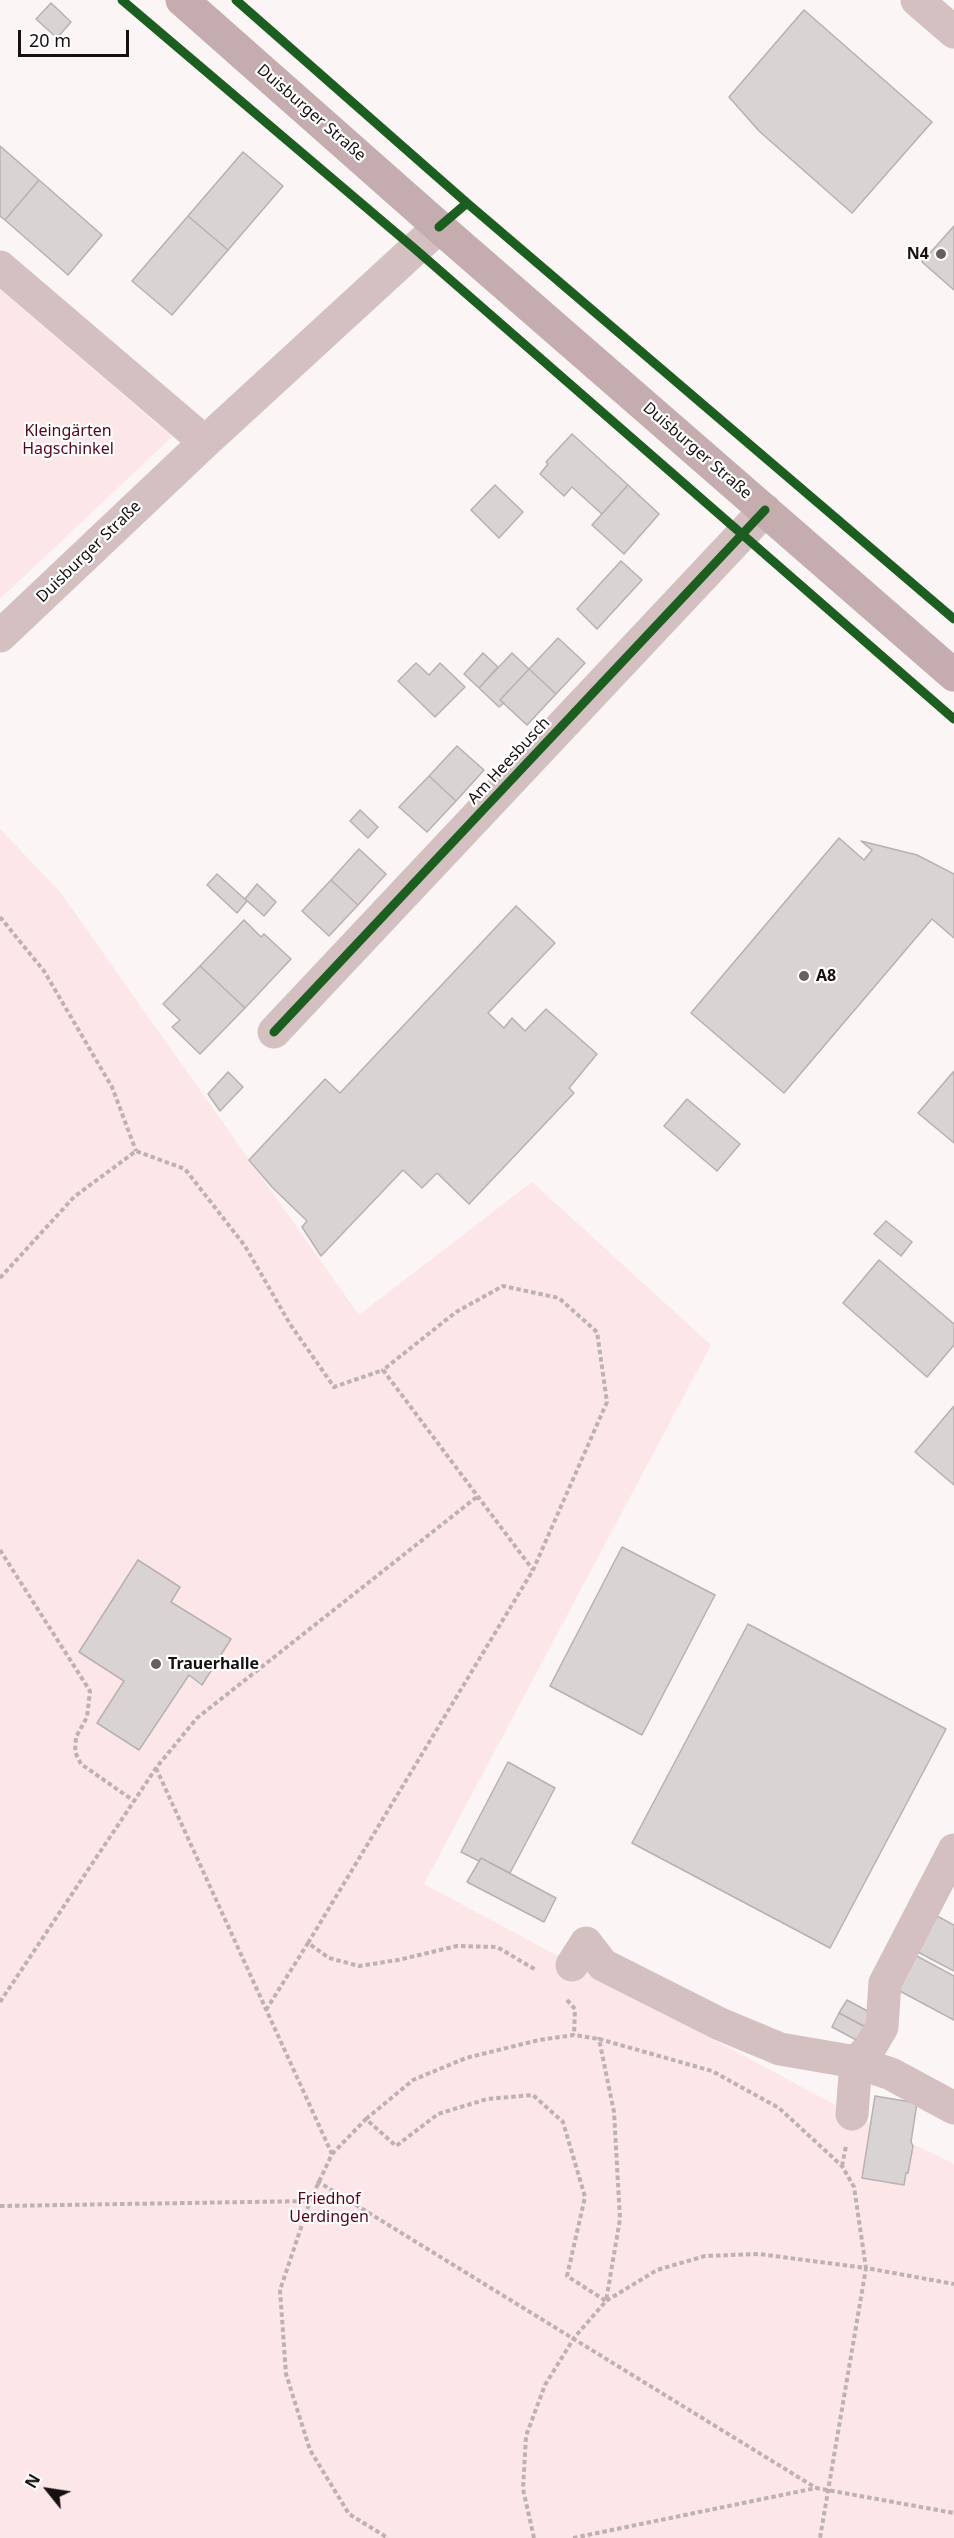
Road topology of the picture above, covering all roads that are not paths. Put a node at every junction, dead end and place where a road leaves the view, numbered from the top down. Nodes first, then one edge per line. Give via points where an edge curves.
1 (183, 0) edge
2 (917, 0) edge
3 (954, 32) edge
4 (439, 227) junction
5 (0, 267) edge
6 (205, 442) junction
7 (765, 510) junction
8 (0, 636) edge
9 (954, 675) edge
10 (274, 1032) dead end
11 (954, 1850) edge
12 (568, 1980) road end
13 (856, 2061) junction
14 (954, 2108) edge
15 (852, 2114) dead end

1 - 4 main road, Duisburger Straße
2 - 3 street
4 - 6 street, Duisburger Straße
4 - 7 main road, Duisburger Straße
5 - 6 street
6 - 8 street, Duisburger Straße
7 - 9 main road, Duisburger Straße
7 - 10 street, Am Heesbusch
11 - 13 street via 885,1983 882,2027 869,2049
12 - 13 street via 586,1943 603,1965 720,2024 780,2049
13 - 14 street via 891,2074
13 - 15 street

